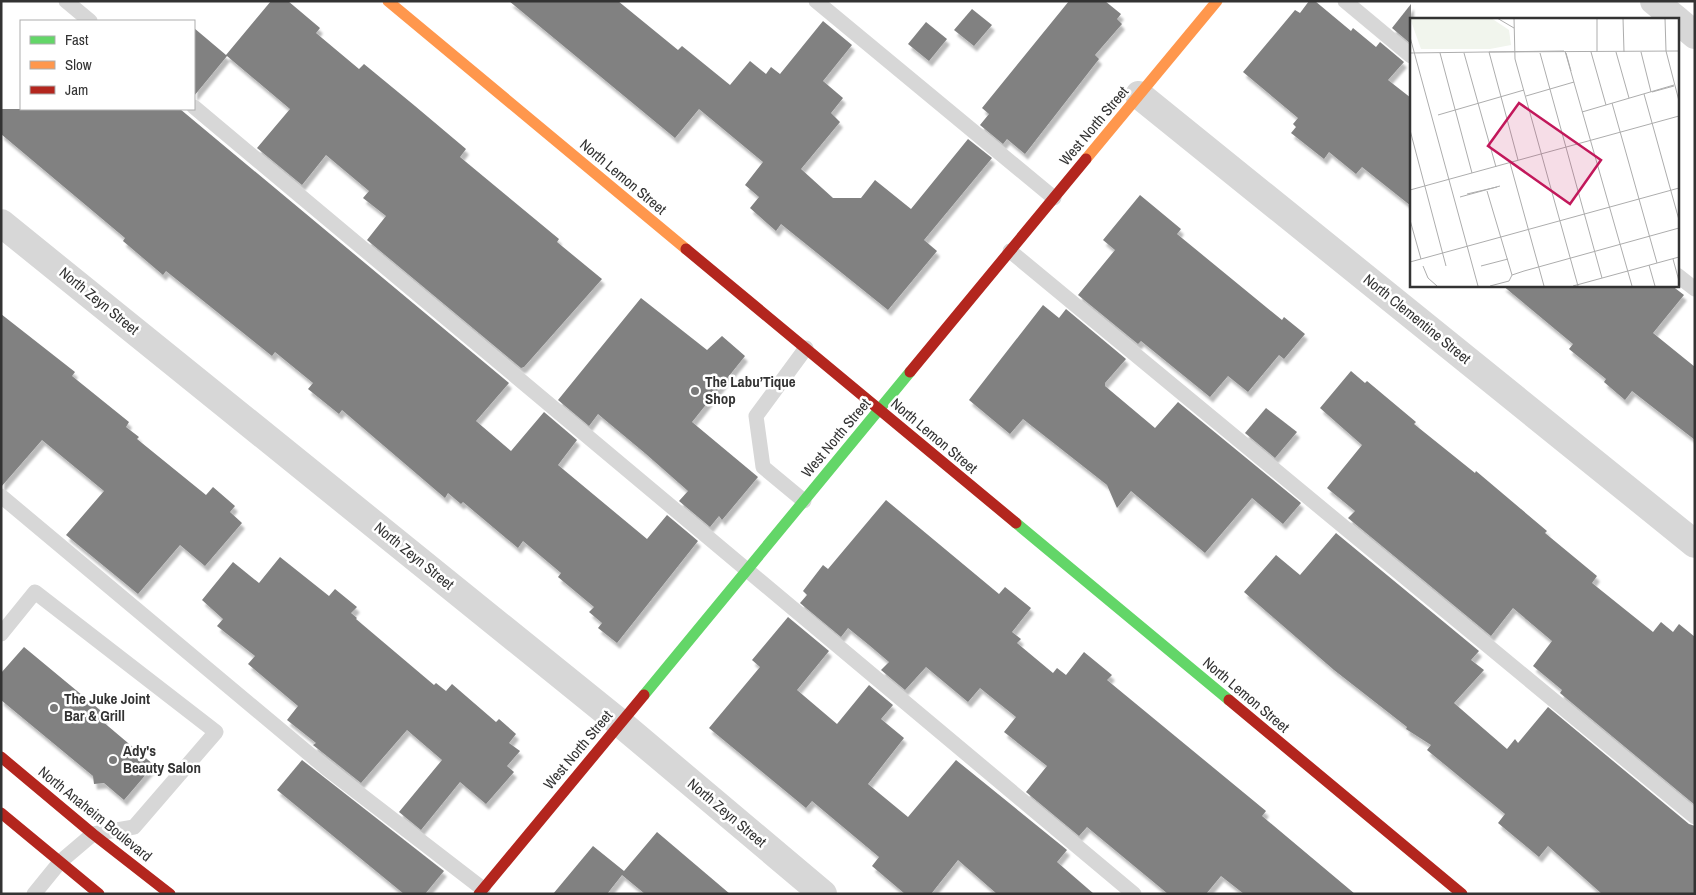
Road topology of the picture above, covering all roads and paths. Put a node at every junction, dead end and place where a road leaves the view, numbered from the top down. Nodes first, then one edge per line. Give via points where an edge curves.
1 (66, 1) edge
2 (388, 1) edge
3 (816, 1) edge
4 (1217, 1) edge
5 (1345, 1) edge
6 (1654, 1) edge
7 (1675, 18) edge
8 (89, 20) edge
9 (1678, 21) edge
10 (1695, 34) edge
11 (1410, 55) edge
12 (1140, 95) junction
13 (195, 108) edge
14 (1054, 198) junction
15 (1, 222) edge
16 (1010, 251) junction
17 (1678, 276) edge
18 (1695, 289) edge
19 (806, 348) junction
20 (879, 410) junction
21 (1, 496) edge
22 (804, 501) junction
23 (1695, 544) edge
24 (748, 569) junction
25 (1, 634) edge
26 (620, 723) junction
27 (1, 757) edge
28 (1, 813) edge
29 (1695, 817) edge
30 (93, 834) junction
31 (60, 862) junction
32 (481, 891) edge
33 (34, 894) edge
34 (99, 894) edge
35 (170, 894) edge
36 (823, 894) edge
37 (1134, 894) edge
38 (1462, 894) edge

1 - 8 lane
2 - 19 street, North Lemon Street
3 - 14 lane
4 - 12 street, West North Street
5 - 11 lane
6 - 7 street
9 - 10 street
12 - 14 street, West North Street
12 - 23 street, North Clementine Street
13 - 24 lane
14 - 16 street, West North Street
15 - 26 street, North Zeyn Street
16 - 20 street, West North Street
16 - 29 lane
17 - 18 lane
19 - 20 street, North Lemon Street
19 - 22 lane via 756,416 763,467
20 - 22 street, West North Street
20 - 38 street, North Lemon Street
21 - 32 lane via 326,768
22 - 24 street, West North Street
24 - 26 street, West North Street
24 - 37 lane
25 - 30 lane via 35,592 216,732 134,828
26 - 32 street, West North Street
26 - 36 street, North Zeyn Street
27 - 30 street, North Anaheim Boulevard
28 - 31 street
30 - 31 lane
30 - 35 street, North Anaheim Boulevard
31 - 33 lane
31 - 34 street

